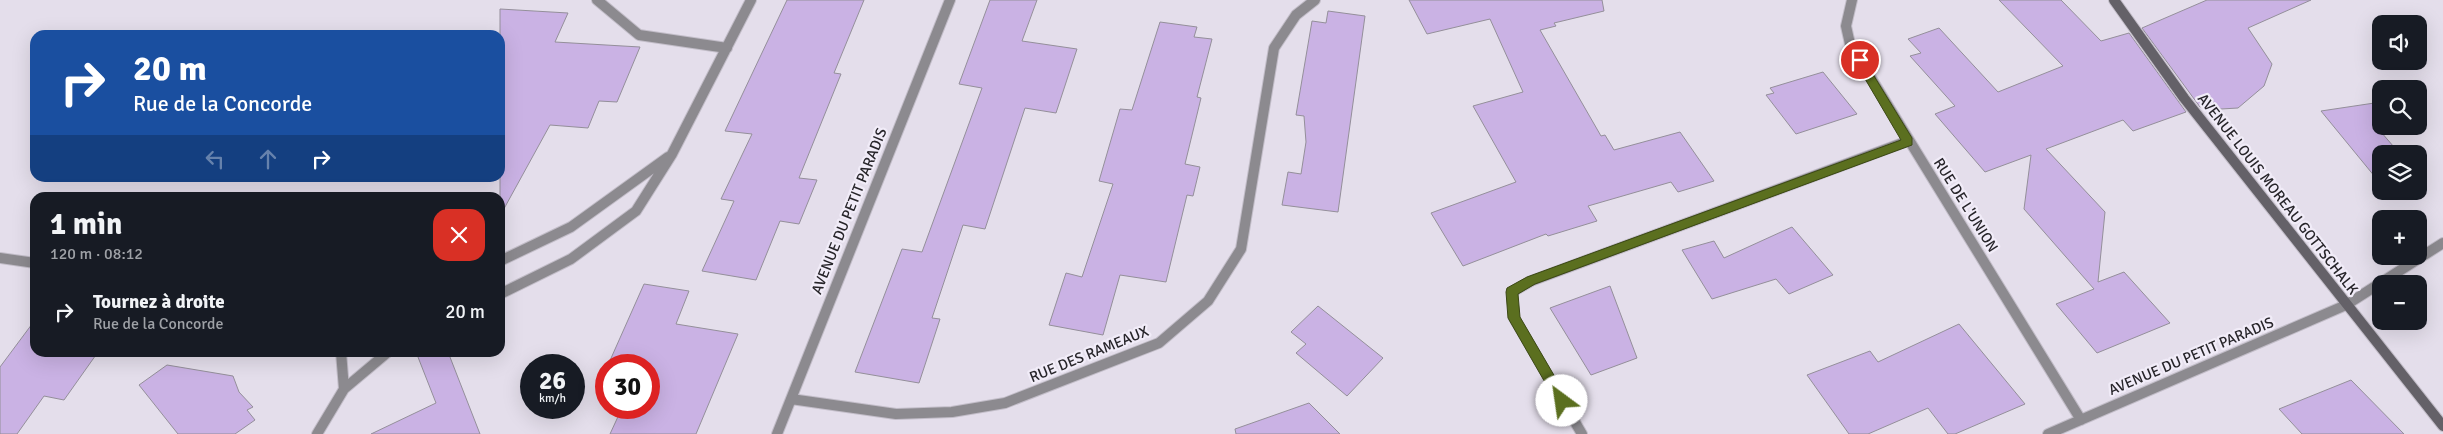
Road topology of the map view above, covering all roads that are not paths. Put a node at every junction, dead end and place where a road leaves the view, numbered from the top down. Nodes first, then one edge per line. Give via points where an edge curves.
1 (597, 0) edge
2 (751, 0) edge
3 (950, 0) edge
4 (1314, 0) edge
5 (1852, 0) edge
6 (2114, 0) edge
7 (727, 48) junction
8 (1908, 142) junction
9 (672, 154) junction
10 (2443, 243) edge
11 (0, 258) edge
12 (505, 259) edge
13 (30, 263) edge
14 (505, 292) edge
15 (2346, 305) junction
16 (341, 357) edge
17 (382, 357) edge
18 (344, 389) junction
19 (791, 398) junction
20 (2081, 420) junction
21 (2443, 426) edge
22 (317, 434) edge
23 (777, 434) edge
24 (1582, 434) edge
25 (2048, 434) edge

1 - 7 street via 639,35
2 - 7 street
3 - 19 street, AVENUE DU PETIT PARADIS
4 - 19 street, RUE DES RAMEAUX via 1296,15 1274,48 1240,249 1208,301 1159,343 1004,403 952,412 896,414
5 - 8 street, RUE DE L'UNION via 1846,26 1850,44
6 - 15 main road, AVENUE LOUIS MOREAU GOTTSCHALK via 2184,98
7 - 9 street
8 - 20 street, RUE DE L'UNION
8 - 24 street via 1531,281 1512,292 1514,318
9 - 12 street via 571,227
9 - 14 street via 636,211 571,259
10 - 15 street, AVENUE DU PETIT PARADIS
11 - 13 street
15 - 20 street, AVENUE DU PETIT PARADIS
15 - 21 main road, AVENUE LOUIS MOREAU GOTTSCHALK
16 - 18 street
17 - 18 street
18 - 22 street
19 - 23 street, AVENUE DU PETIT PARADIS
20 - 25 street, AVENUE DU PETIT PARADIS

